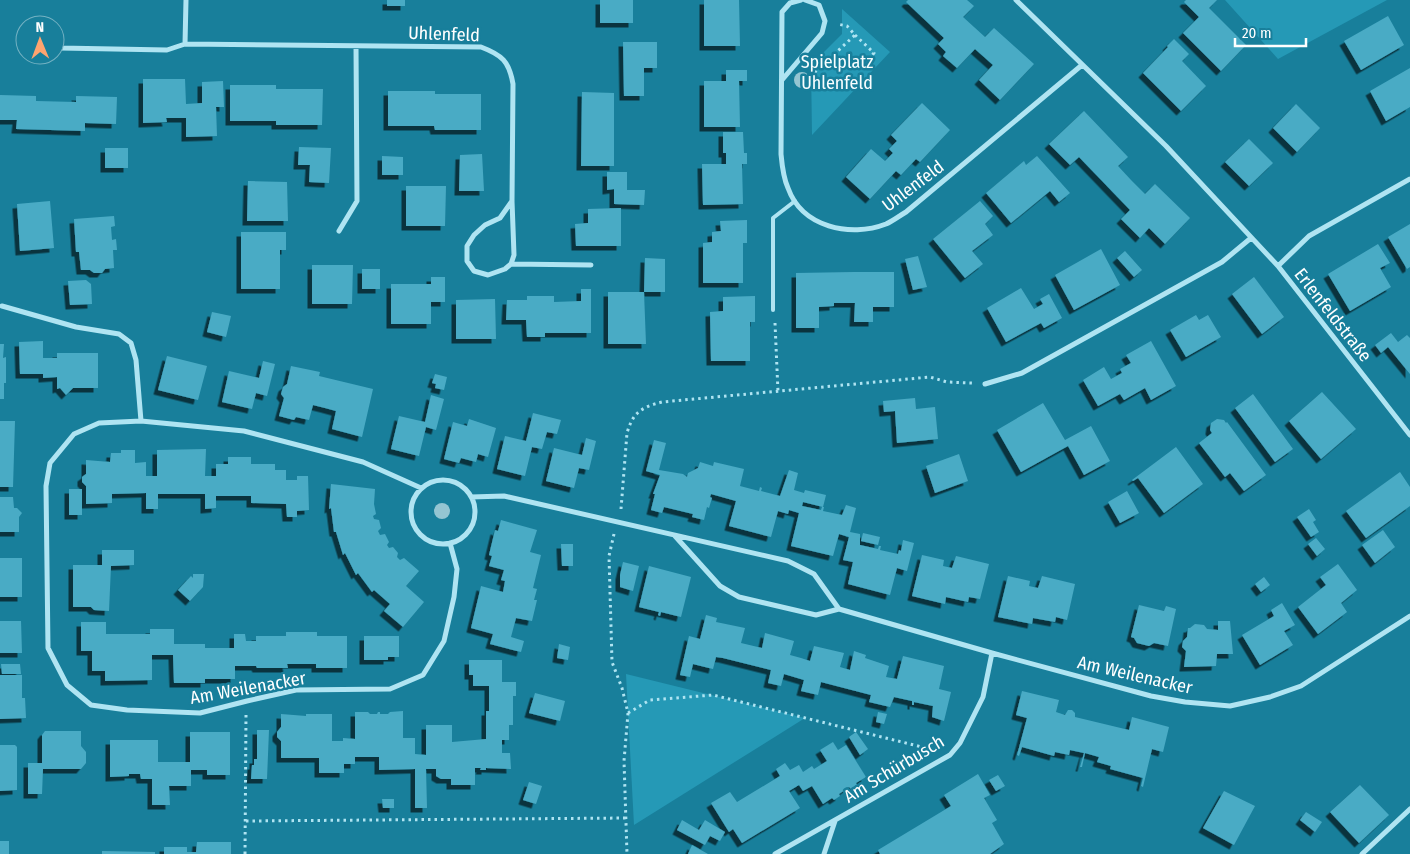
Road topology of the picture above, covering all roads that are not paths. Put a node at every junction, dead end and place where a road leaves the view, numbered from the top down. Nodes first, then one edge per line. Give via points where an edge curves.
1 (186, 0) edge
2 (803, 0) edge
3 (1016, 0) edge
4 (184, 44) junction
5 (356, 46) junction
6 (65, 48) edge
7 (1082, 64) junction
8 (781, 81) junction
9 (1410, 179) edge
10 (512, 201) junction
11 (795, 201) junction
12 (339, 231) dead end
13 (1251, 238) junction
14 (511, 264) junction
15 (591, 265) dead end
16 (1278, 266) junction
17 (2, 306) dead end
18 (773, 310) dead end
19 (985, 384) road end
20 (142, 421) junction
21 (1410, 435) edge
22 (421, 488) junction
23 (472, 497) junction
24 (675, 536) junction
25 (450, 543) junction
26 (839, 609) junction
27 (1410, 616) edge
28 (992, 653) junction
29 (1410, 809) edge
30 (835, 821) junction
31 (775, 854) edge
32 (824, 854) edge
33 (1362, 854) edge

1 - 4 street
2 - 8 street, Uhlenfeld via 790,2 782,12
2 - 8 street, Uhlenfeld via 819,5 825,21 822,33
3 - 7 street
4 - 5 street, Uhlenfeld
4 - 6 street, Uhlenfeld via 167,50
5 - 10 street, Uhlenfeld via 480,48 505,60 513,84
5 - 12 street via 357,202
7 - 11 street, Uhlenfeld via 931,192 886,224 864,230 842,230 824,225
7 - 13 street via 1166,146
8 - 11 street, Uhlenfeld via 782,162 788,189
9 - 16 street, Erlenfeldstraße via 1309,236
10 - 14 street, Uhlenfeld via 514,255
10 - 14 street via 500,218 485,225 467,246 467,261 474,271 488,275
11 - 18 lane via 773,218
13 - 16 street
13 - 19 street via 1222,262 1022,373
14 - 15 street
16 - 21 street, Erlenfeldstraße
17 - 20 street via 76,327 119,334 131,343 136,360
20 - 22 street, Am Weilenacker via 244,431 363,462
20 - 25 street, Am Weilenacker via 99,423 74,434 50,463 46,486 48,648 67,685 91,705 200,713 296,690 390,689 423,676 444,641 454,597 457,569
22 - 23 street via 438,480 448,480 465,488
22 - 25 street via 411,507 415,527 430,541
23 - 24 street via 504,496
23 - 25 street via 475,506 472,525 460,539
24 - 26 street via 788,561 814,574
24 - 26 street, Am Weilenacker via 720,586 739,597 816,615
26 - 28 street, Am Weilenacker
27 - 28 street, Am Weilenacker via 1301,686 1230,706 1152,696
28 - 30 street, Am Schürbusch via 983,697 960,743 950,754
29 - 33 street
30 - 31 street, Am Schürbusch
30 - 32 street, Am Schürbusch

